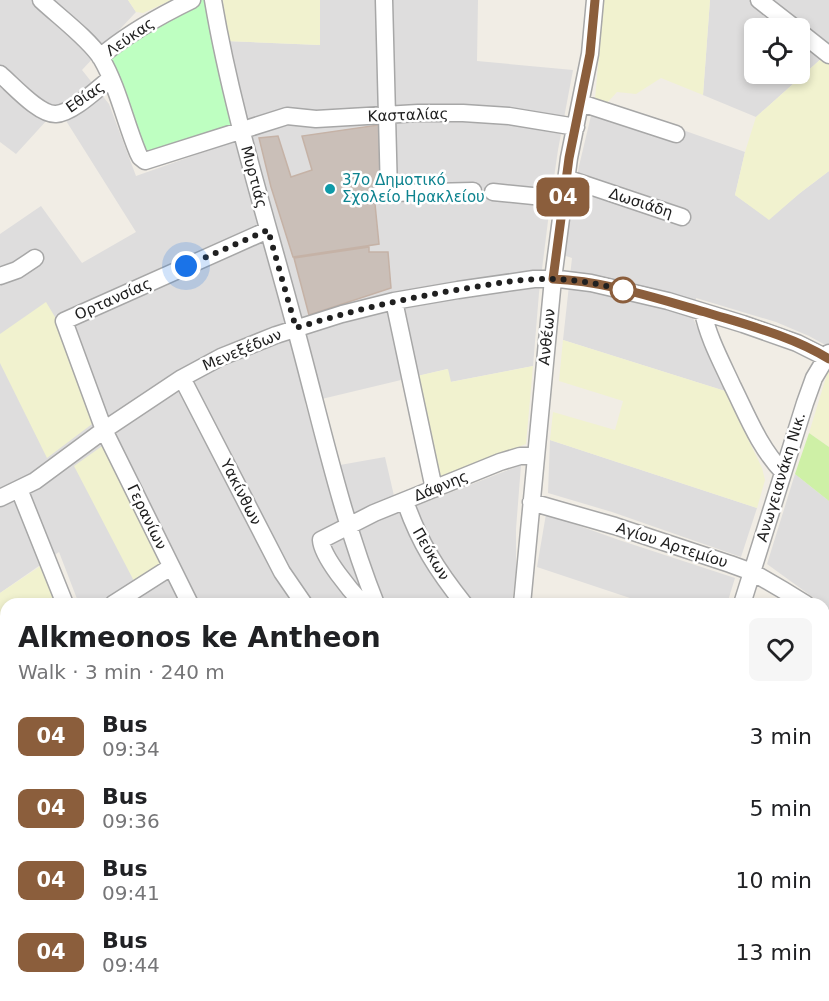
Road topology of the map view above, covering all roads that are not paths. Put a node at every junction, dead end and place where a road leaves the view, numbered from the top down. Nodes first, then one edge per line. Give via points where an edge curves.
1 (41, 0) edge
2 (192, 0) edge
3 (213, 0) edge
4 (384, 0) edge
5 (595, 0) edge
6 (759, 0) edge
7 (782, 18) edge
8 (810, 40) edge
9 (829, 55) edge
10 (100, 57) junction
11 (0, 74) edge
12 (111, 78) junction
13 (581, 103) junction
14 (387, 116) junction
15 (576, 127) junction
16 (241, 131) junction
17 (676, 134) dead end
18 (566, 178) junction
19 (473, 191) dead end
20 (493, 192) dead end
21 (563, 198) junction
22 (682, 217) dead end
23 (268, 230) junction
24 (35, 258) dead end
25 (0, 276) edge
26 (553, 279) junction
27 (394, 301) junction
28 (703, 312) junction
29 (296, 328) junction
30 (828, 356) edge
31 (182, 378) junction
32 (104, 430) junction
33 (536, 456) junction
34 (783, 472) junction
35 (19, 489) junction
36 (434, 489) junction
37 (0, 498) edge
38 (405, 501) junction
39 (531, 502) junction
40 (349, 525) junction
41 (171, 567) junction
42 (752, 572) junction
43 (62, 598) edge
44 (122, 598) edge
45 (187, 598) edge
46 (300, 598) edge
47 (358, 598) edge
48 (374, 598) edge
49 (459, 598) edge
50 (523, 598) edge
51 (744, 598) edge
52 (796, 598) edge

1 - 10 street
2 - 10 street, Λεύκας via 127,36
3 - 16 street, Μυρτιάς
4 - 14 street
5 - 13 street, Ανθέων
6 - 7 street
8 - 9 street
10 - 12 street
11 - 12 street, Εθίας via 45,112 56,114
12 - 16 street, Κασταλίας via 136,148 145,161
13 - 15 street, Ανθέων
13 - 17 street
14 - 15 street, Κασταλίας via 463,113
14 - 16 street, Κασταλίας via 286,116
14 - 19 street via 383,194
15 - 18 street, Ανθέων
16 - 23 street, Μυρτιάς
18 - 21 street, Ανθέων
18 - 22 street, Δωσιάδη
20 - 21 street
21 - 26 street, Ανθέων
23 - 29 street, Μυρτιάς
23 - 32 street, Ορτανσίας via 64,321
24 - 25 street
26 - 27 street, Μενεξέδων via 515,281
26 - 28 street, Μενεξέδων via 620,289
26 - 33 street, Ανθέων
27 - 29 street, Μενεξέδων
27 - 36 street
28 - 30 street, Μενεξέδων
28 - 34 street via 756,434
29 - 31 street, Μενεξέδων via 236,350
29 - 40 street, Μυρτιάς
30 - 34 street, Ανωγειανάκη Νικ. via 810,386
31 - 32 street, Μενεξέδων
31 - 46 street, Υακίνθων via 282,572
32 - 35 street, Μενεξέδων
32 - 41 street, Γερανίων
33 - 36 street, Δάφνης via 512,458
33 - 39 street, Ανθέων
34 - 42 street, Ανωγειανάκη Νικ.
35 - 37 street, Μενεξέδων
35 - 43 street
36 - 38 street, Δάφνης
38 - 40 street, Δάφνης
38 - 49 street, Πεύκων via 429,556
39 - 42 street, Αγίου Αρτεμίου
39 - 50 street, Ανθέων
40 - 47 street via 321,543
40 - 48 street, Μυρτιάς
41 - 44 street
41 - 45 street, Γερανίων
42 - 51 street, Ανωγειανάκη Νικ.
42 - 52 street, Αγίου Αρτεμίου

